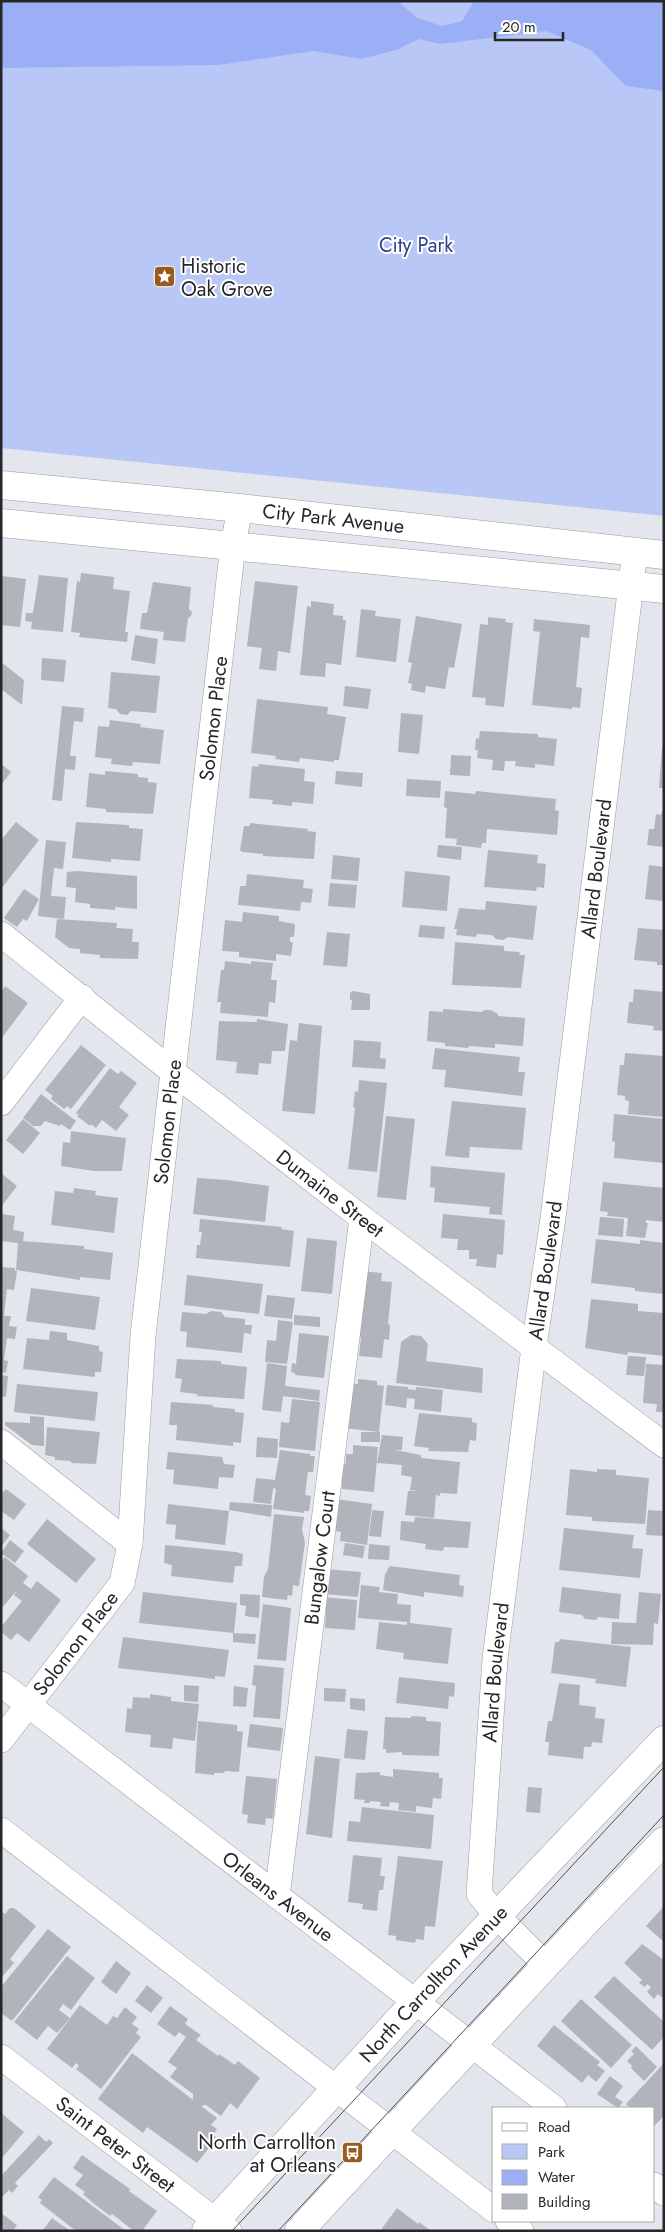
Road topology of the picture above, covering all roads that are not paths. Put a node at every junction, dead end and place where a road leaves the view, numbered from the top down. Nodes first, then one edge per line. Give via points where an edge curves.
1 (1, 486) edge
2 (240, 508) junction
3 (1, 523) edge
4 (233, 545) junction
5 (635, 552) junction
6 (664, 555) edge
7 (631, 586) junction
8 (664, 589) edge
9 (1, 934) edge
10 (82, 997) junction
11 (173, 1072) junction
12 (1, 1103) edge
13 (362, 1218) junction
14 (534, 1347) junction
15 (1, 1442) edge
16 (664, 1445) edge
17 (130, 1544) junction
18 (1, 1684) edge
19 (28, 1706) junction
20 (1, 1740) edge
21 (664, 1740) edge
22 (1, 1830) edge
23 (664, 1841) edge
24 (277, 1896) junction
25 (497, 1916) junction
26 (546, 1965) junction
27 (415, 2002) junction
28 (473, 2045) junction
29 (1, 2057) edge
30 (336, 2088) junction
31 (553, 2107) edge
32 (392, 2132) junction
33 (492, 2208) edge
34 (509, 2222) edge
35 (217, 2227) edge
36 (299, 2231) edge
37 (521, 2231) edge

1 - 2 main road, City Park Avenue
2 - 4 street, Solomon Place
2 - 5 main road, City Park Avenue
3 - 4 main road, City Park Avenue
4 - 7 main road, City Park Avenue
4 - 11 street, Solomon Place
5 - 6 main road, City Park Avenue
5 - 7 street, Allard Boulevard
7 - 8 main road, City Park Avenue
7 - 14 street, Allard Boulevard via 553,1218
9 - 10 street, Dumaine Street
10 - 11 street, Dumaine Street
10 - 12 street
11 - 13 street, Dumaine Street
11 - 17 street, Solomon Place via 143,1336
13 - 14 street, Dumaine Street
13 - 24 street, Bungalow Court
14 - 16 street, Dumaine Street
14 - 25 street, Allard Boulevard via 495,1659 479,1894
15 - 17 street
17 - 19 street, Solomon Place via 122,1583
18 - 19 street, Orleans Avenue
19 - 20 street, Solomon Place
19 - 24 street, Orleans Avenue
21 - 25 main road, North Carrollton Avenue
22 - 30 street
23 - 26 main road
24 - 27 street, Orleans Avenue
25 - 26 street, Allard Boulevard
25 - 27 main road, North Carrollton Avenue
26 - 28 main road
27 - 28 street, Orleans Avenue
27 - 30 main road, North Carrollton Avenue
28 - 31 street, Orleans Avenue
28 - 32 main road
29 - 35 street, Saint Peter Street
30 - 32 street
30 - 35 main road, North Carrollton Avenue
32 - 33 street
32 - 36 main road
34 - 37 street

